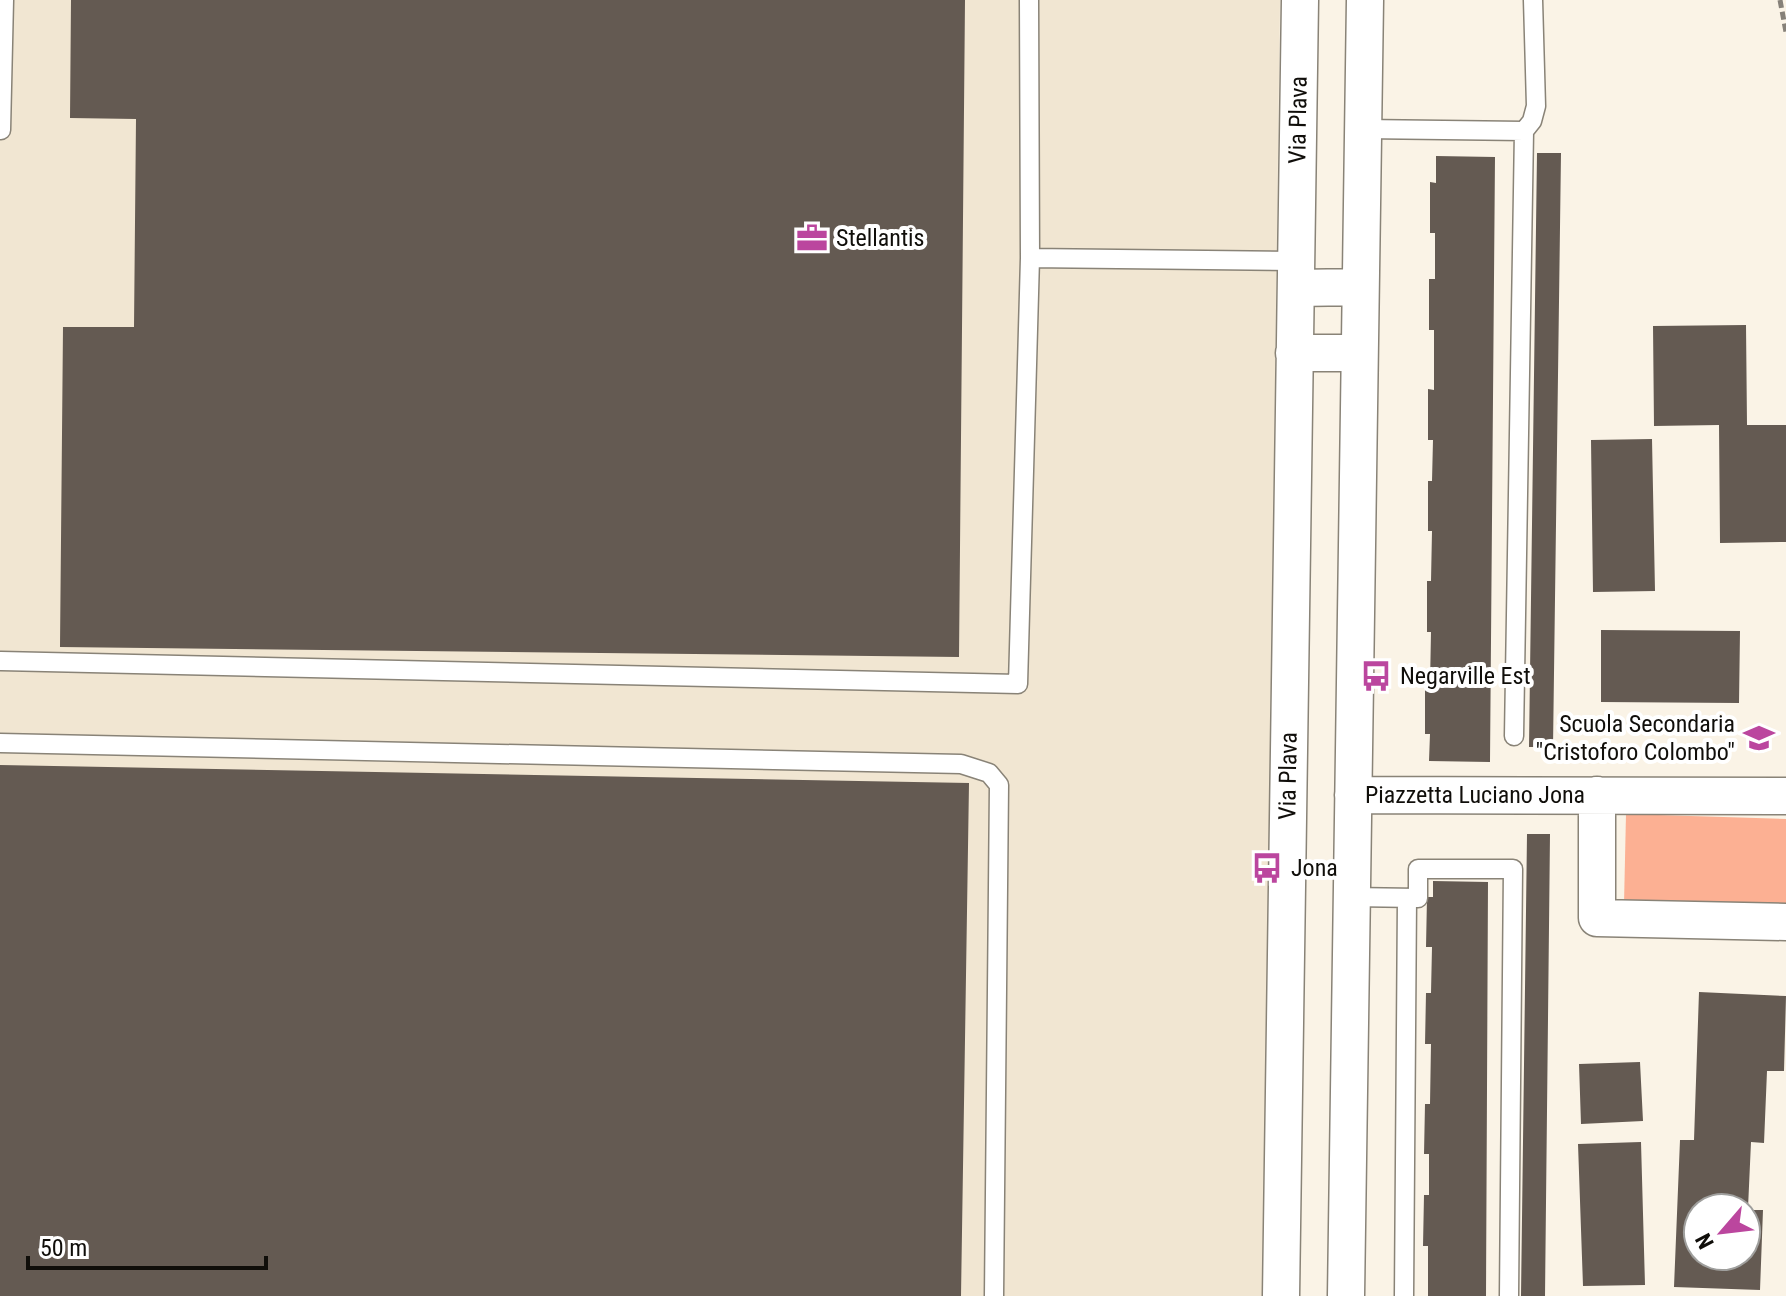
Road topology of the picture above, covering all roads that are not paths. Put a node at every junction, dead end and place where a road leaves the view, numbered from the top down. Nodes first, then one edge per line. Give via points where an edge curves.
1 (4, 0) edge
2 (1029, 0) edge
3 (1300, 0) edge
4 (1365, 0) edge
5 (1533, 0) edge
6 (1363, 129) junction
7 (1, 130) edge
8 (1524, 131) junction
9 (1030, 258) junction
10 (1296, 274) junction
11 (1360, 287) junction
12 (1294, 353) junction
13 (1359, 353) junction
14 (1, 661) edge
15 (1514, 736) dead end
16 (0, 743) edge
17 (1353, 795) junction
18 (1597, 795) junction
19 (1786, 796) edge
20 (1351, 897) junction
21 (1407, 898) junction
22 (1786, 922) edge
23 (994, 1296) edge
24 (1281, 1296) edge
25 (1346, 1296) edge
26 (1404, 1296) edge
27 (1509, 1296) edge

1 - 7 lane
2 - 9 lane
3 - 10 street, Via Plava
4 - 6 street
5 - 8 lane via 1536,106
6 - 8 lane
6 - 11 street
8 - 15 lane
9 - 10 lane
9 - 14 lane via 1018,684
10 - 11 street
10 - 12 street, Via Plava
11 - 13 street
12 - 13 street
12 - 24 street, Via Plava
13 - 17 street
16 - 23 lane via 961,764 989,773 999,785
17 - 18 street, Piazzetta Luciano Jona
17 - 20 street
18 - 19 street, Piazzetta Luciano Jona
18 - 22 street, Piazzetta Luciano Jona via 1597,918
20 - 21 lane
20 - 25 street
21 - 26 lane
21 - 27 lane via 1418,898 1418,869 1513,869

